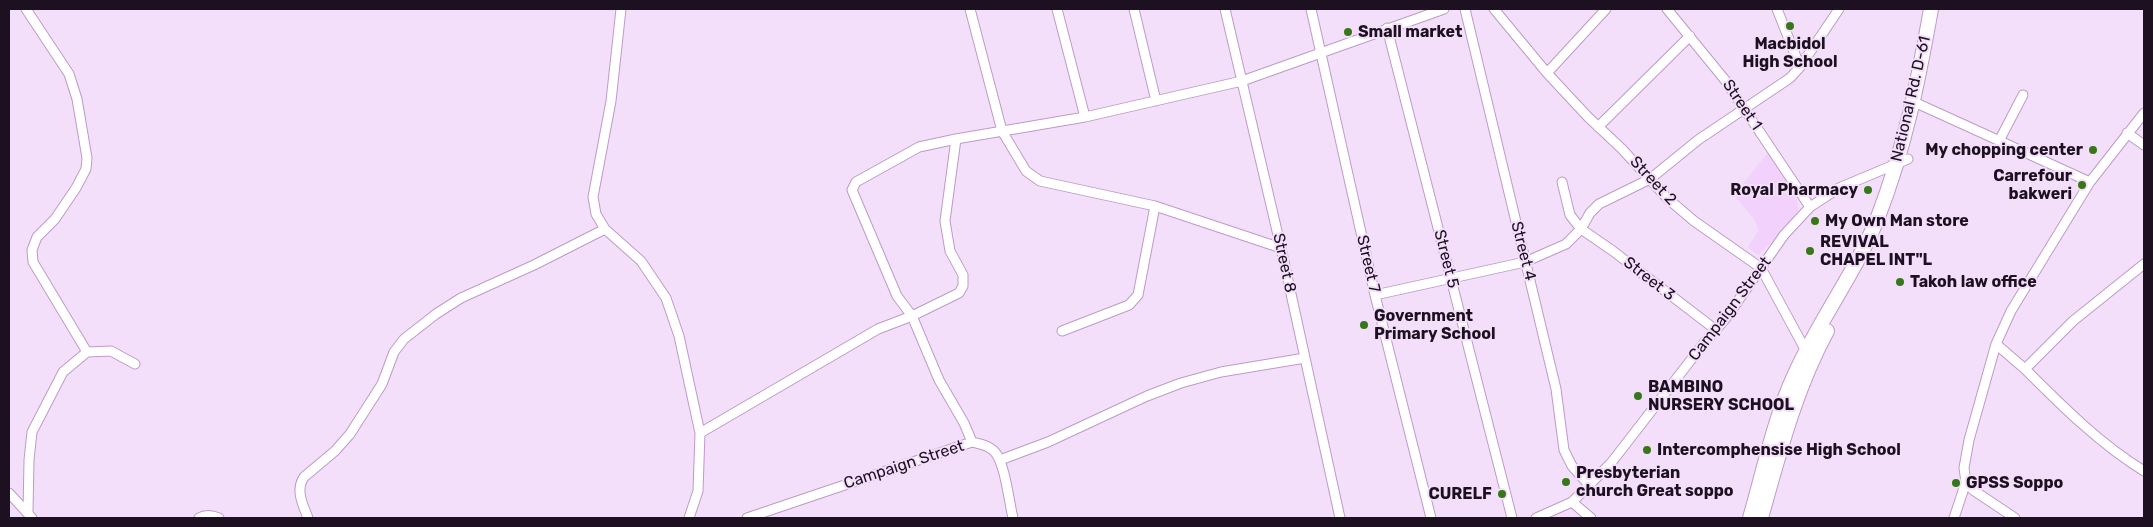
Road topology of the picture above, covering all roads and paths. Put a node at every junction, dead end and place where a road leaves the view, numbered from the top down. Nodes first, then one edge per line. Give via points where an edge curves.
1 (26, 9) edge
2 (621, 9) edge
3 (970, 9) edge
4 (1056, 9) edge
5 (1134, 9) edge
6 (1225, 9) edge
7 (1311, 9) edge
8 (1444, 9) edge
9 (1465, 9) edge
10 (1494, 9) edge
11 (1606, 9) edge
12 (1667, 9) edge
13 (1777, 9) edge
14 (1839, 9) edge
15 (1931, 9) edge
16 (1940, 9) edge
17 (1387, 28) junction
18 (1690, 36) junction
19 (1322, 53) junction
20 (1800, 68) junction
21 (1547, 73) junction
22 (1242, 81) junction
23 (2023, 95) dead end
24 (1156, 101) junction
25 (1918, 103) junction
26 (1744, 108) junction
27 (2144, 113) edge
28 (1086, 116) junction
29 (1598, 127) junction
30 (1002, 131) junction
31 (2127, 133) junction
32 (956, 139) junction
33 (1999, 141) junction
34 (2144, 145) edge
35 (1903, 160) junction
36 (1650, 179) junction
37 (1562, 182) dead end
38 (2090, 182) junction
39 (1155, 206) junction
40 (1810, 206) junction
41 (606, 229) junction
42 (1581, 229) junction
43 (1281, 248) junction
44 (1525, 262) junction
45 (1761, 268) junction
46 (2143, 268) edge
47 (1450, 277) junction
48 (1375, 295) junction
49 (912, 316) junction
50 (1716, 330) junction
51 (1062, 331) dead end
52 (1996, 344) junction
53 (1806, 351) junction
54 (87, 352) junction
55 (1305, 358) junction
56 (134, 364) dead end
57 (2025, 369) junction
58 (700, 433) junction
59 (972, 442) junction
60 (1000, 460) junction
61 (2144, 471) edge
62 (1966, 482) junction
63 (1590, 486) junction
64 (9, 493) edge
65 (1572, 502) junction
66 (30, 515) edge
67 (200, 518) edge
68 (219, 518) edge
69 (308, 518) edge
70 (689, 518) edge
71 (748, 518) edge
72 (1013, 518) edge
73 (1340, 518) edge
74 (1430, 518) edge
75 (1512, 518) edge
76 (1536, 518) edge
77 (1591, 518) edge
78 (1750, 518) edge
79 (1761, 518) edge
80 (1954, 518) edge
81 (2015, 518) edge

1 - 54 street via 68,74 78,99 87,158 86,169 76,188 37,237 32,250 33,262
2 - 41 street via 611,101 593,197 596,214
3 - 30 street
4 - 28 street
5 - 24 street
6 - 22 street, Street 8
7 - 19 street, Street 7
8 - 17 street
9 - 44 street, Street 4
10 - 21 street, Street 2
11 - 21 street
12 - 18 street, Street 1
13 - 20 street
14 - 20 street
15 - 25 highway, National Rd. D-61
16 - 25 highway, National Rd. D-61
17 - 19 street
17 - 47 street, Street 5
18 - 26 street, Street 1
18 - 29 street
19 - 22 street
19 - 48 street, Street 7
20 - 26 street
21 - 29 street, Street 2
22 - 24 street
22 - 43 street, Street 8
23 - 33 street
24 - 28 street
25 - 33 street
25 - 35 highway, National Rd. D-61
26 - 36 street
26 - 40 street, Street 1
27 - 31 street
28 - 30 street
29 - 36 street, Street 2
30 - 32 street
30 - 39 street via 1026,171 1040,180
31 - 34 street
31 - 38 street
32 - 49 street via 946,221 950,251 963,275 964,286 959,294
32 - 49 street via 919,147 856,182 852,190 897,296
33 - 38 street
35 - 40 street, Campaign Street via 1839,188
35 - 53 highway, National Rd. D-61 via 1873,226
35 - 79 highway, National Rd. D-61 via 1885,222 1795,401
36 - 42 street via 1599,204
36 - 45 street, Street 2 via 1666,198 1694,221
37 - 42 street via 1570,215
38 - 52 street via 2011,311
39 - 43 street
39 - 51 street via 1138,295 1129,305
40 - 45 street, Campaign Street
41 - 58 street via 641,261 666,298 679,336
41 - 69 street via 462,298 404,339 394,352 382,384 350,434 301,482 300,497
42 - 44 street via 1566,244
42 - 50 street, Street 3
43 - 55 street, Street 8
44 - 47 street
44 - 63 street, Street 4 via 1556,388 1564,450 1572,466
45 - 50 street, Campaign Street
45 - 53 street, Street 2
46 - 57 street via 2073,322
47 - 48 street
47 - 75 street, Street 5
48 - 74 street, Street 7
49 - 58 street via 878,328
49 - 59 street via 939,380
50 - 63 street, Campaign Street
52 - 57 street
52 - 62 street via 1968,440 1964,468
53 - 78 highway, National Rd. D-61 via 1785,400
54 - 56 street via 111,351
54 - 66 street via 64,372 32,432
55 - 60 street via 1222,372 1181,383
55 - 73 street, Street 8
57 - 61 street via 2103,442
58 - 70 street via 698,491
59 - 60 street, Campaign Street via 984,444
59 - 71 street, Campaign Street
60 - 72 street
62 - 80 street
62 - 81 street
63 - 65 street, Campaign Street
64 - 66 street
65 - 76 street, Campaign Street
65 - 77 street
67 - 68 street via 213,515

